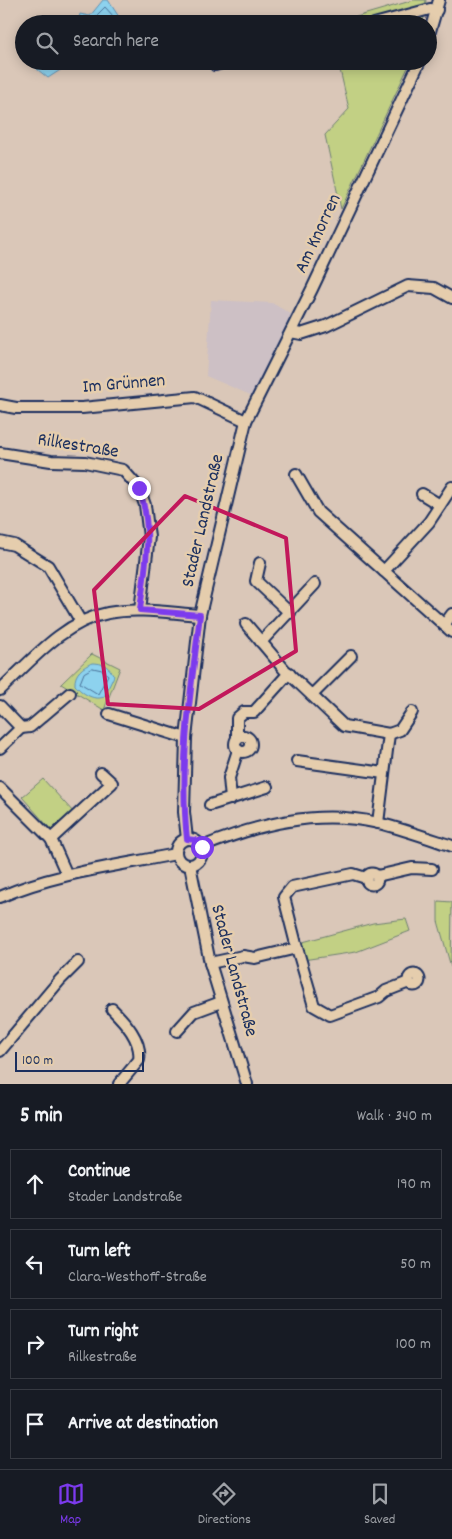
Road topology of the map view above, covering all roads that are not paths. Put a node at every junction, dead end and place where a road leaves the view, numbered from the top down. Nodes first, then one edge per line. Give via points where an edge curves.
1 (438, 5) edge
2 (408, 15) edge
3 (416, 70) edge
4 (452, 298) edge
5 (291, 332) junction
6 (0, 405) edge
7 (246, 420) junction
8 (0, 452) edge
9 (296, 474) dead end
10 (452, 487) edge
11 (422, 494) dead end
12 (440, 505) junction
13 (0, 542) edge
14 (260, 563) dead end
15 (384, 571) junction
16 (315, 584) dead end
17 (140, 610) junction
18 (290, 613) junction
19 (452, 614) edge
20 (200, 615) junction
21 (81, 622) junction
22 (246, 624) dead end
23 (444, 624) junction
24 (452, 632) edge
25 (261, 642) junction
26 (351, 656) dead end
27 (289, 674) junction
28 (0, 690) edge
29 (70, 693) dead end
30 (312, 695) junction
31 (0, 706) edge
32 (412, 712) dead end
33 (109, 714) dead end
34 (21, 728) junction
35 (389, 734) junction
36 (186, 738) junction
37 (237, 739) junction
38 (0, 748) edge
39 (238, 750) junction
40 (297, 761) dead end
41 (101, 773) dead end
42 (384, 773) junction
43 (267, 787) dead end
44 (0, 788) edge
45 (231, 798) junction
46 (210, 805) dead end
47 (378, 823) junction
48 (51, 839) junction
49 (187, 839) junction
50 (452, 846) edge
51 (202, 847) junction
52 (176, 854) junction
53 (190, 865) junction
54 (432, 869) dead end
55 (67, 875) junction
56 (0, 897) edge
57 (296, 948) junction
58 (78, 962) dead end
59 (210, 962) junction
60 (409, 982) dead end
61 (221, 1002) junction
62 (112, 1009) dead end
63 (177, 1031) dead end
64 (0, 1051) edge
65 (119, 1084) edge
66 (247, 1084) edge

1 - 2 street
3 - 5 street, Am Knorren
4 - 5 street via 434,288 408,286 326,326 301,334
5 - 7 street, Am Knorren
6 - 7 street, Im Grünnen via 82,408 195,397
7 - 20 street, Stader Landstraße
8 - 17 street, Rilkestraße via 123,470 139,488 149,537
9 - 15 street via 318,512
10 - 12 street
11 - 12 street
12 - 15 street via 429,522
13 - 21 street via 14,545 48,566
14 - 18 street via 256,581
15 - 23 street
16 - 18 street
17 - 20 street
17 - 21 street via 108,613
18 - 25 street
19 - 23 street
20 - 36 street, Stader Landstraße
21 - 28 street via 37,655
22 - 25 street
23 - 24 street
25 - 27 street
26 - 30 street
27 - 30 street
27 - 37 street via 254,712 244,712 237,718
29 - 34 street via 30,727
30 - 35 street via 344,726
31 - 34 street
32 - 35 street via 400,730
33 - 36 street
34 - 38 street
35 - 42 street
36 - 49 street, Stader Landstraße via 184,812
37 - 39 street via 235,746
37 - 39 street via 245,736 251,744 248,751
39 - 45 street via 229,778
40 - 42 street
41 - 48 street via 112,783
42 - 47 street
43 - 45 street
44 - 48 street
45 - 46 street
47 - 50 street
47 - 51 street via 345,818 288,820 245,830
48 - 55 street
49 - 51 street via 195,840
49 - 52 street via 178,844
51 - 53 street via 201,859
52 - 53 street via 181,862
52 - 55 street
53 - 59 street, Stader Landstraße
54 - 57 street via 412,868 372,877 353,874 292,887 284,897
55 - 56 street
57 - 59 street via 255,958 243,956
57 - 60 street via 314,1006 330,1015
58 - 64 street
59 - 61 street, Stader Landstraße
61 - 63 street via 194,1012
61 - 66 street, Stader Landstraße
62 - 65 street via 132,1030 140,1055

